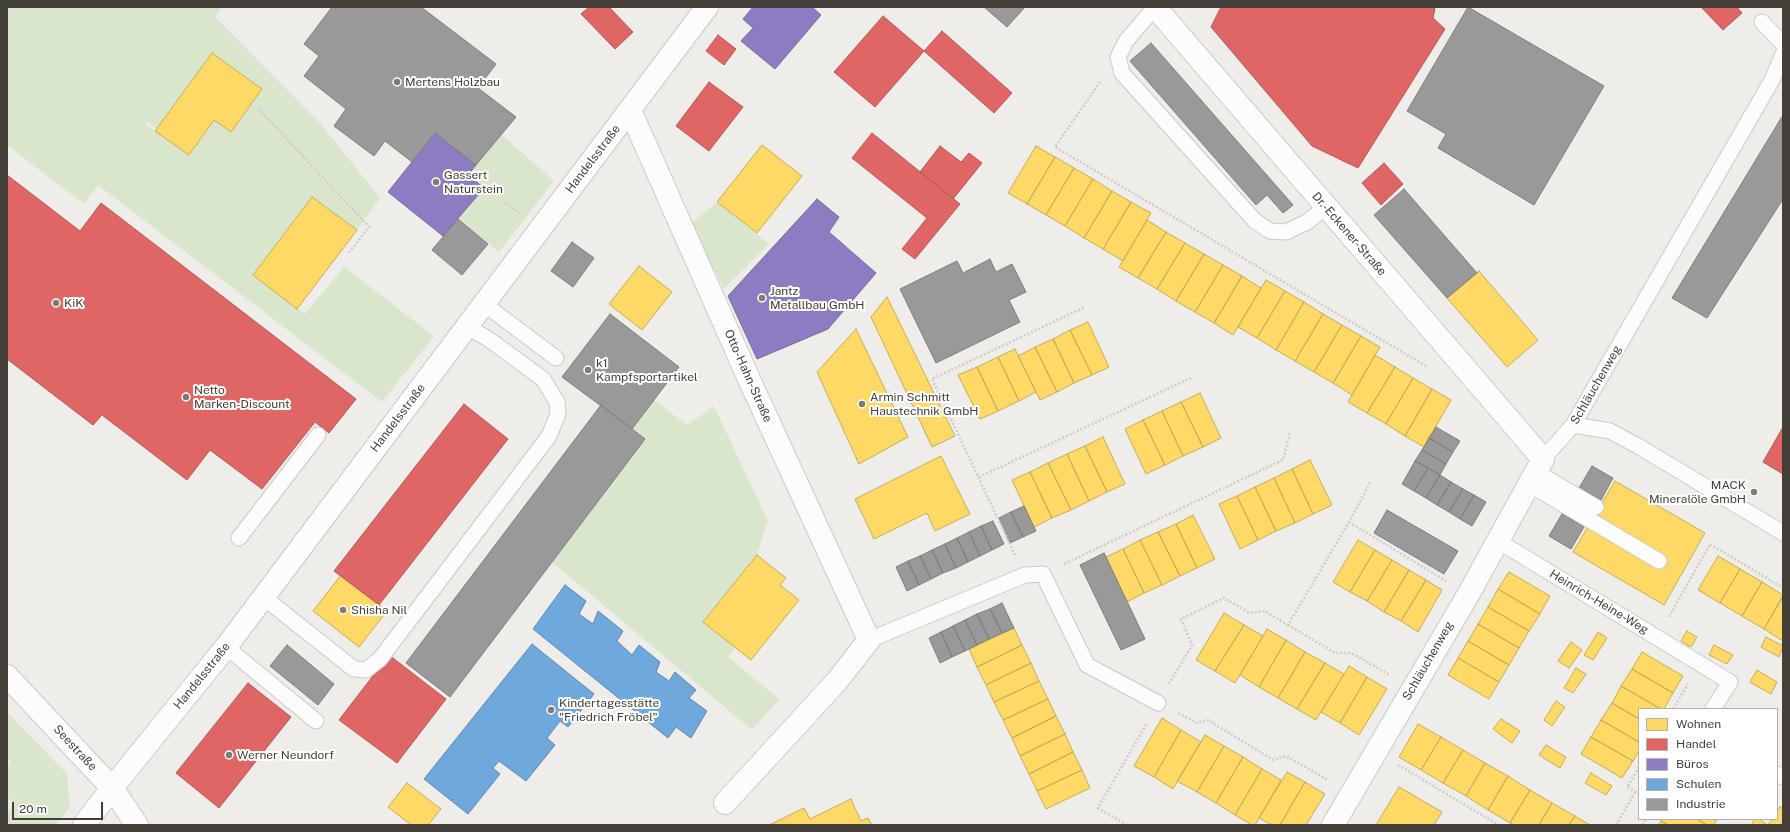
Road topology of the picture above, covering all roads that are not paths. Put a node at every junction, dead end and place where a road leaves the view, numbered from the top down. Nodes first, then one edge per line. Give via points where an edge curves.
1 (707, 7) edge
2 (1155, 7) edge
3 (1762, 22) dead end
4 (1783, 44) edge
5 (1783, 54) edge
6 (630, 110) junction
7 (1326, 207) junction
8 (484, 304) junction
9 (467, 327) junction
10 (556, 358) dead end
11 (1573, 425) junction
12 (318, 435) dead end
13 (1536, 472) junction
14 (1596, 507) dead end
15 (1783, 533) edge
16 (240, 538) dead end
17 (1498, 541) junction
18 (1659, 561) dead end
19 (263, 597) junction
20 (869, 640) junction
21 (226, 647) junction
22 (7, 676) edge
23 (1158, 703) road end
24 (1714, 708) edge
25 (316, 721) dead end
26 (112, 788) junction
27 (725, 803) dead end
28 (84, 825) edge
29 (137, 825) edge
30 (1332, 825) edge

1 - 6 street, Handelsstraße
2 - 7 street, Dr.-Eckener-Straße
2 - 7 lane via 1126,42 1118,57 1122,73 1255,221 1270,231 1286,232 1307,222
3 - 4 lane
5 - 11 lane, Schläuchenweg via 1772,80
6 - 8 street, Handelsstraße
6 - 20 street, Otto-Hahn-Straße
7 - 13 street, Dr.-Eckener-Straße
8 - 9 street, Handelsstraße
8 - 10 lane
9 - 19 street, Handelsstraße
9 - 19 lane via 487,338 543,379 550,390 557,402 558,414 549,436 540,448 380,659 366,670 354,668
11 - 13 lane, Schläuchenweg
11 - 15 lane via 1610,431
12 - 16 lane
13 - 14 lane
13 - 17 street, Schläuchenweg
13 - 18 lane
17 - 24 lane, Heinrich-Heine-Weg via 1730,682
17 - 30 street, Schläuchenweg
19 - 21 street, Handelsstraße
20 - 23 lane via 1025,575 1042,574 1087,665
20 - 27 street via 837,681
21 - 25 lane
21 - 26 street, Handelsstraße
22 - 26 street, Seestraße
26 - 28 street, Handelsstraße
26 - 29 street, Seestraße

